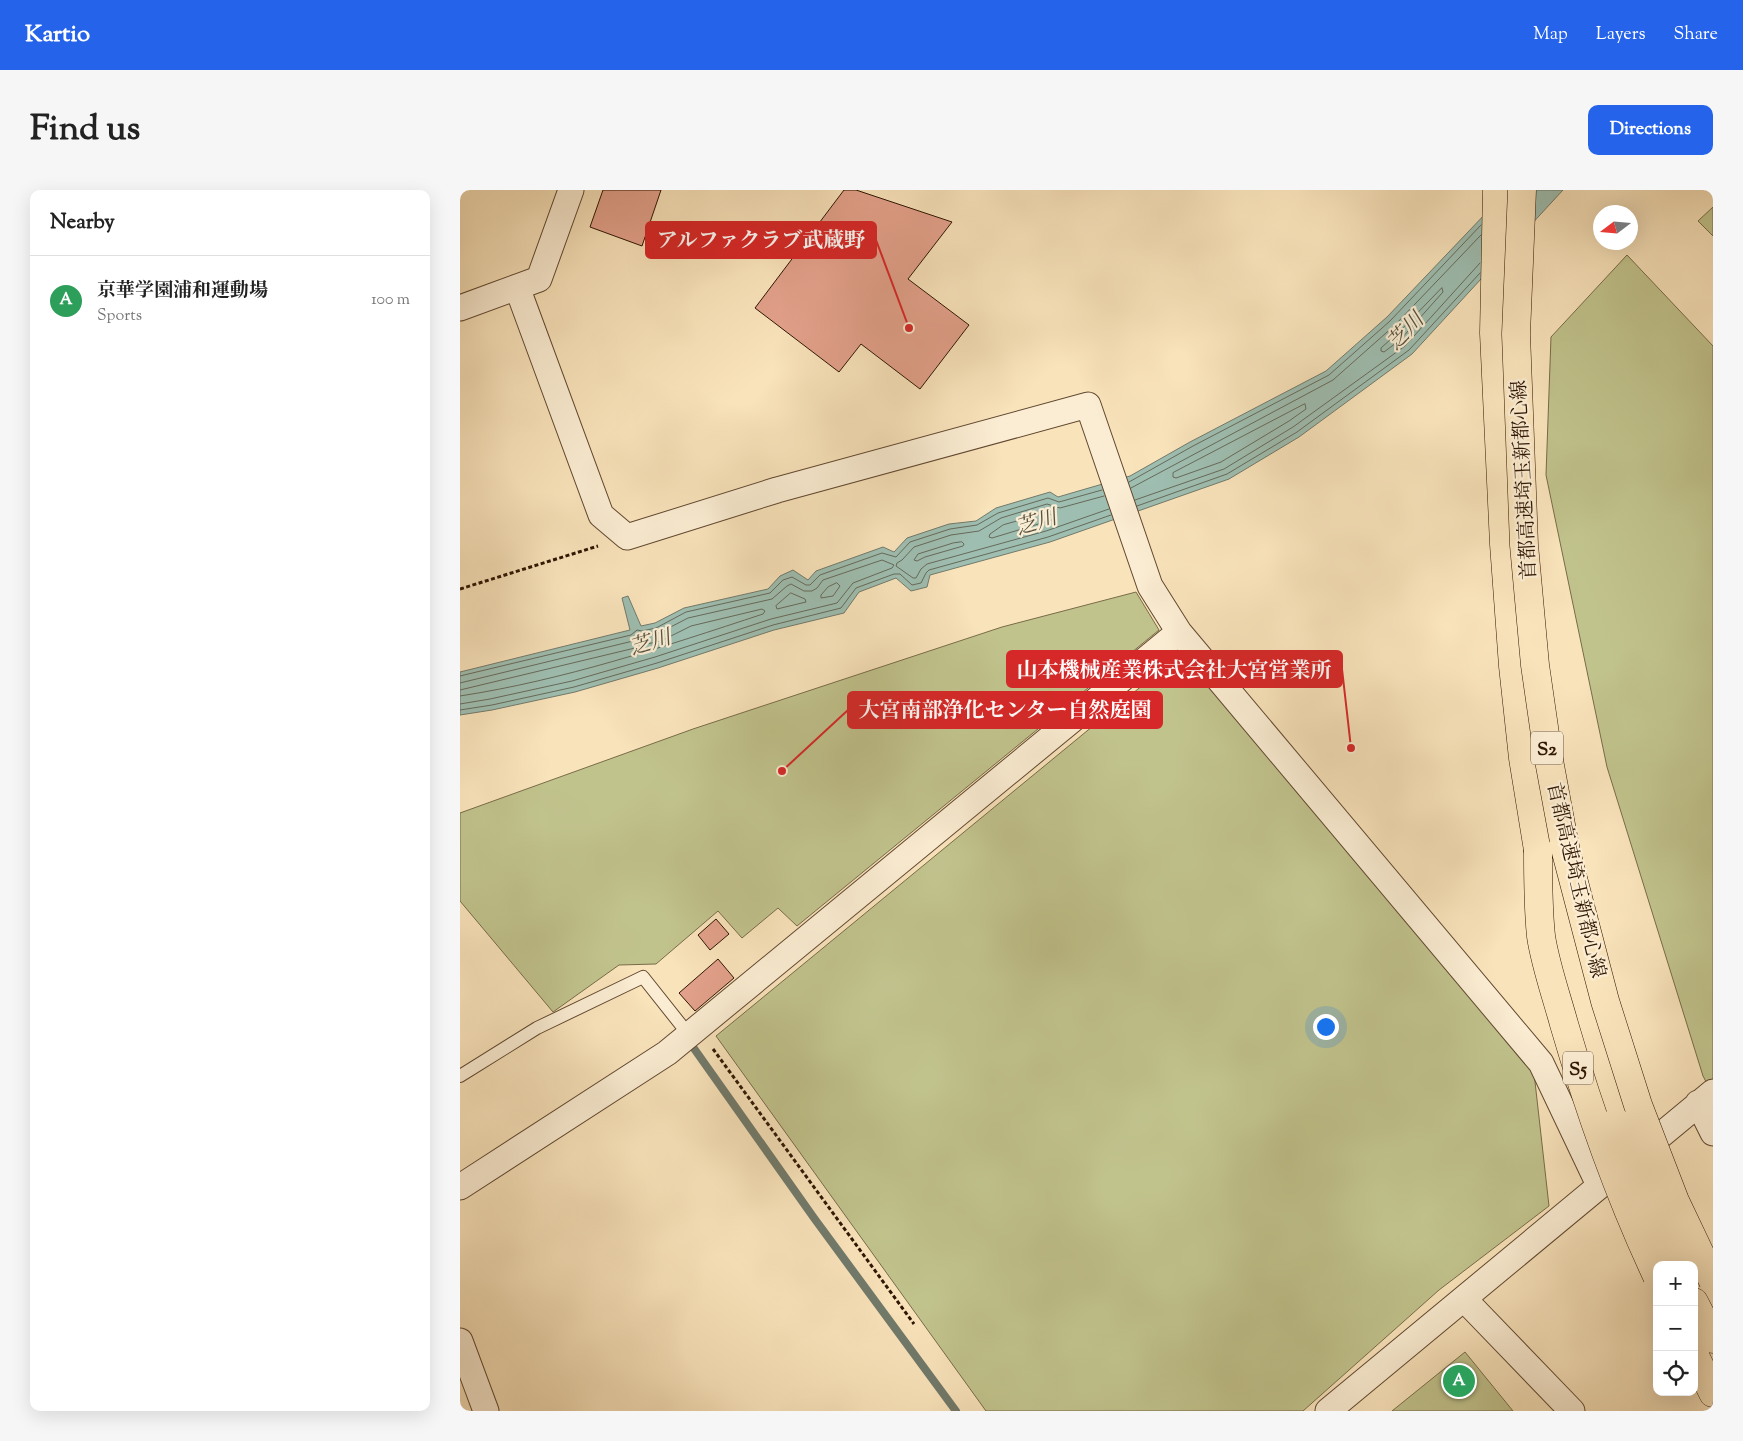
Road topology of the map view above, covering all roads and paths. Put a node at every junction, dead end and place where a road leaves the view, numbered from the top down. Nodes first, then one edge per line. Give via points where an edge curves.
1 (571, 190) edge
2 (1497, 190) edge
3 (1522, 190) edge
4 (517, 287) junction
5 (460, 308) edge
6 (627, 537) junction
7 (460, 589) edge
8 (1179, 632) junction
9 (1538, 850) junction
10 (693, 1031) junction
11 (460, 1076) edge
12 (1706, 1097) edge
13 (1713, 1133) edge
14 (1599, 1185) junction
15 (460, 1187) edge
16 (1674, 1261) edge
17 (1653, 1268) edge
18 (1713, 1281) edge
19 (1464, 1299) junction
20 (1696, 1306) edge
21 (914, 1324) dead end
22 (1713, 1339) edge
23 (460, 1341) edge
24 (1698, 1362) edge
25 (1713, 1392) edge
26 (486, 1411) edge
27 (1328, 1411) edge
28 (1572, 1411) edge

1 - 4 street via 539,279
2 - 9 highway, 首都高速埼玉新都心線 / S2 via 1494,333 1504,544 1522,749
3 - 18 highway, 首都高速埼玉新都心線 / S2, bridge via 1516,334 1524,545 1535,665 1548,755 1566,852 1605,1001 1638,1105 1675,1201
4 - 5 street
4 - 6 street via 601,515
6 - 7 path
6 - 8 street via 777,490 1088,405 1150,586
8 - 10 street
8 - 14 street via 1542,1063
9 - 16 highway, 首都高速埼玉新都心線 / S2, bridge via 1555,927 1601,1082 1642,1191
9 - 17 highway, S5, bridge via 1542,938 1555,991 1611,1164
10 - 11 lane via 643,977 537,1028
10 - 15 street via 668,1053
10 - 21 path
12 - 13 street
12 - 14 street
14 - 19 street
19 - 27 street
19 - 28 street
20 - 22 highway
23 - 26 street
24 - 25 highway

